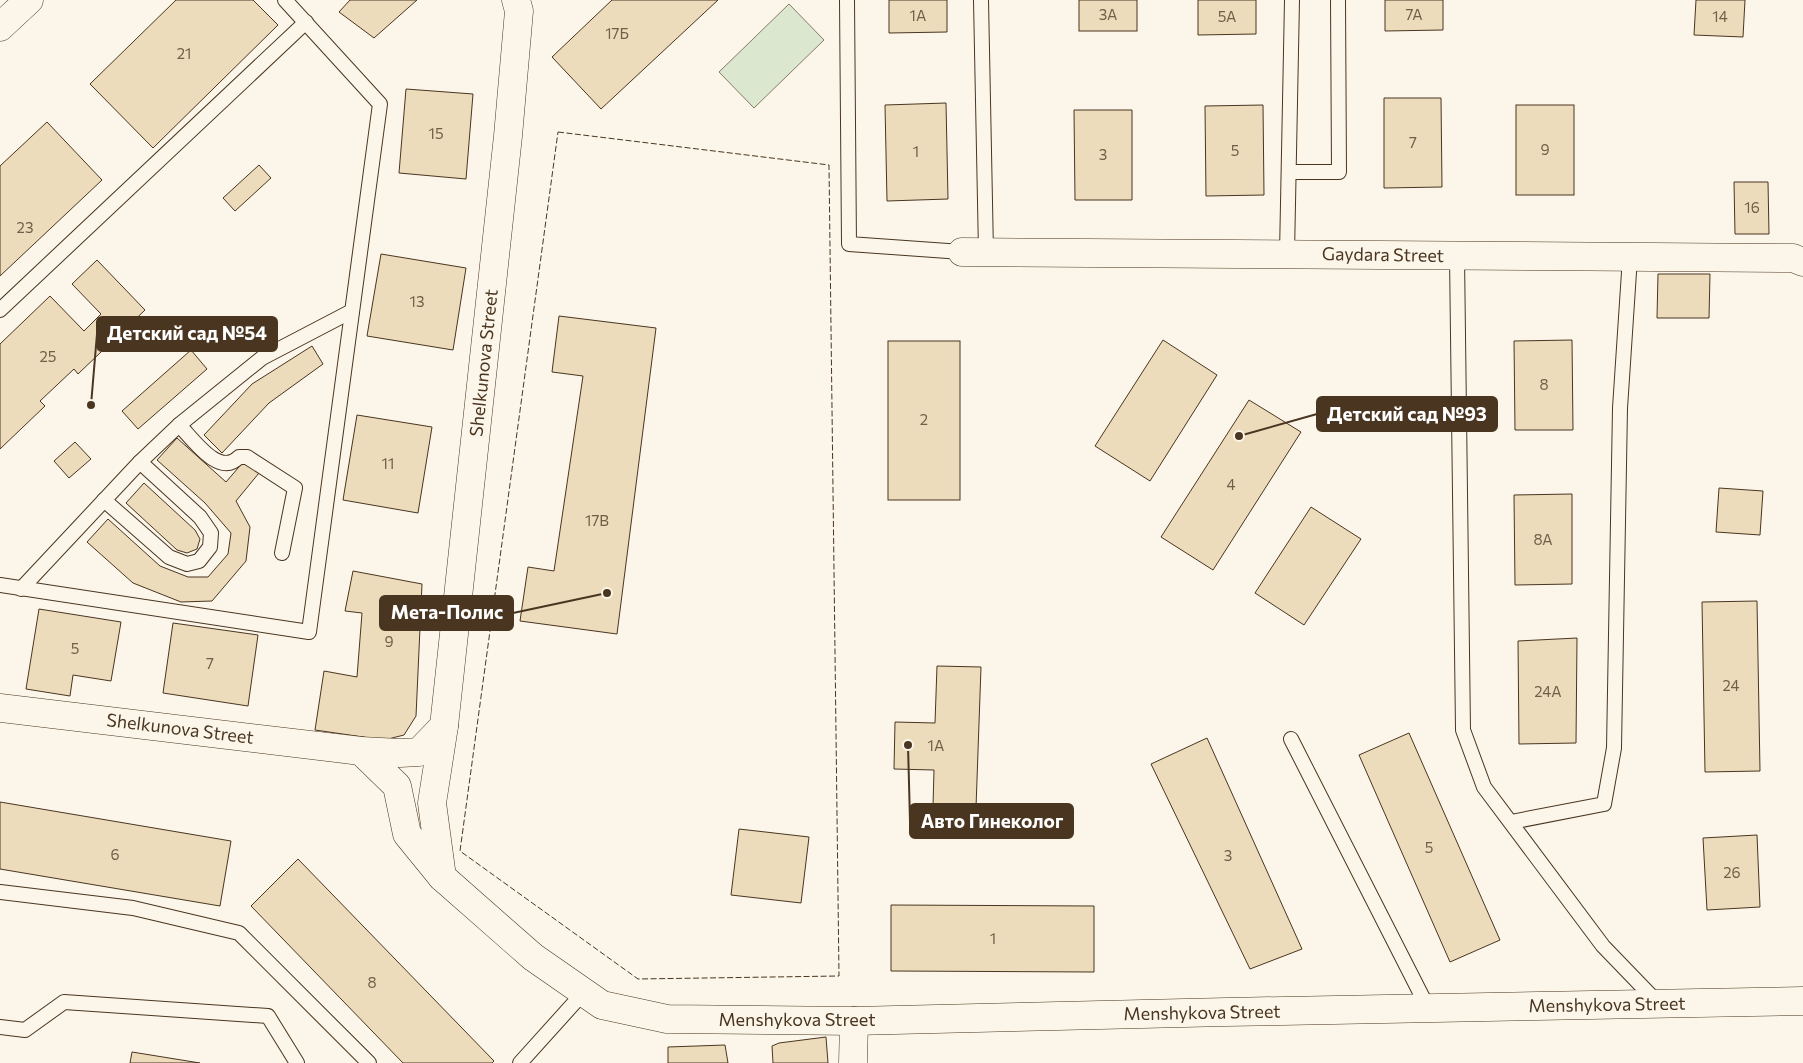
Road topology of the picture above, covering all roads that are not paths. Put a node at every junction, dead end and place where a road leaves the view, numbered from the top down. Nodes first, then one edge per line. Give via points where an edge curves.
1 (29, 0) edge
2 (285, 0) edge
3 (847, 0) edge
4 (981, 0) edge
5 (1292, 0) edge
6 (1338, 0) edge
7 (522, 4) edge
8 (306, 22) junction
9 (0, 27) edge
10 (1289, 172) junction
11 (974, 252) junction
12 (1287, 254) junction
13 (1457, 256) junction
14 (1630, 257) junction
15 (1803, 262) edge
16 (0, 310) edge
17 (352, 311) junction
18 (179, 425) junction
19 (140, 462) junction
20 (104, 500) junction
21 (282, 554) dead end
22 (0, 585) edge
23 (20, 588) junction
24 (0, 708) edge
25 (444, 726) junction
26 (1291, 739) dead end
27 (360, 751) junction
28 (1511, 822) junction
29 (442, 877) junction
30 (0, 892) edge
31 (593, 998) junction
32 (1803, 1001) edge
33 (1658, 1004) junction
34 (1428, 1008) junction
35 (854, 1021) junction
36 (0, 1027) edge
37 (297, 1063) edge
38 (369, 1063) edge
39 (520, 1063) edge
40 (853, 1063) edge

1 - 9 street
2 - 8 lane
3 - 11 lane via 850,244
4 - 11 lane
5 - 10 lane
6 - 10 lane via 1339,172
7 - 25 street, Shelkunova Street
8 - 16 lane
8 - 17 lane via 380,104
10 - 12 lane
11 - 12 street, Gaydara Street
12 - 13 street, Gaydara Street
13 - 14 street, Gaydara Street
13 - 28 lane via 1463,730 1484,787
14 - 15 street, Gaydara Street via 1793,258
14 - 28 lane via 1620,408 1614,748 1604,804
17 - 18 lane via 262,358
17 - 23 lane via 309,632
18 - 19 lane
18 - 21 lane via 214,461 225,464 247,457 295,488
19 - 20 lane
19 - 20 lane via 200,517 211,533 210,547 199,561 187,564 169,557
20 - 23 lane
22 - 23 lane
24 - 27 street, Shelkunova Street
25 - 27 street, Shelkunova Street via 419,752
25 - 29 street, Shelkunova Street via 432,803
26 - 34 lane
27 - 29 street via 397,786 407,834
28 - 33 lane via 1604,946
29 - 31 street via 534,957
30 - 38 lane via 133,908 239,933
31 - 35 street, Menshykova Street via 668,1019
31 - 39 lane
32 - 33 street, Menshykova Street
33 - 34 street, Menshykova Street
34 - 35 street, Menshykova Street
35 - 40 street
36 - 37 lane via 25,1030 64,1002 268,1016

